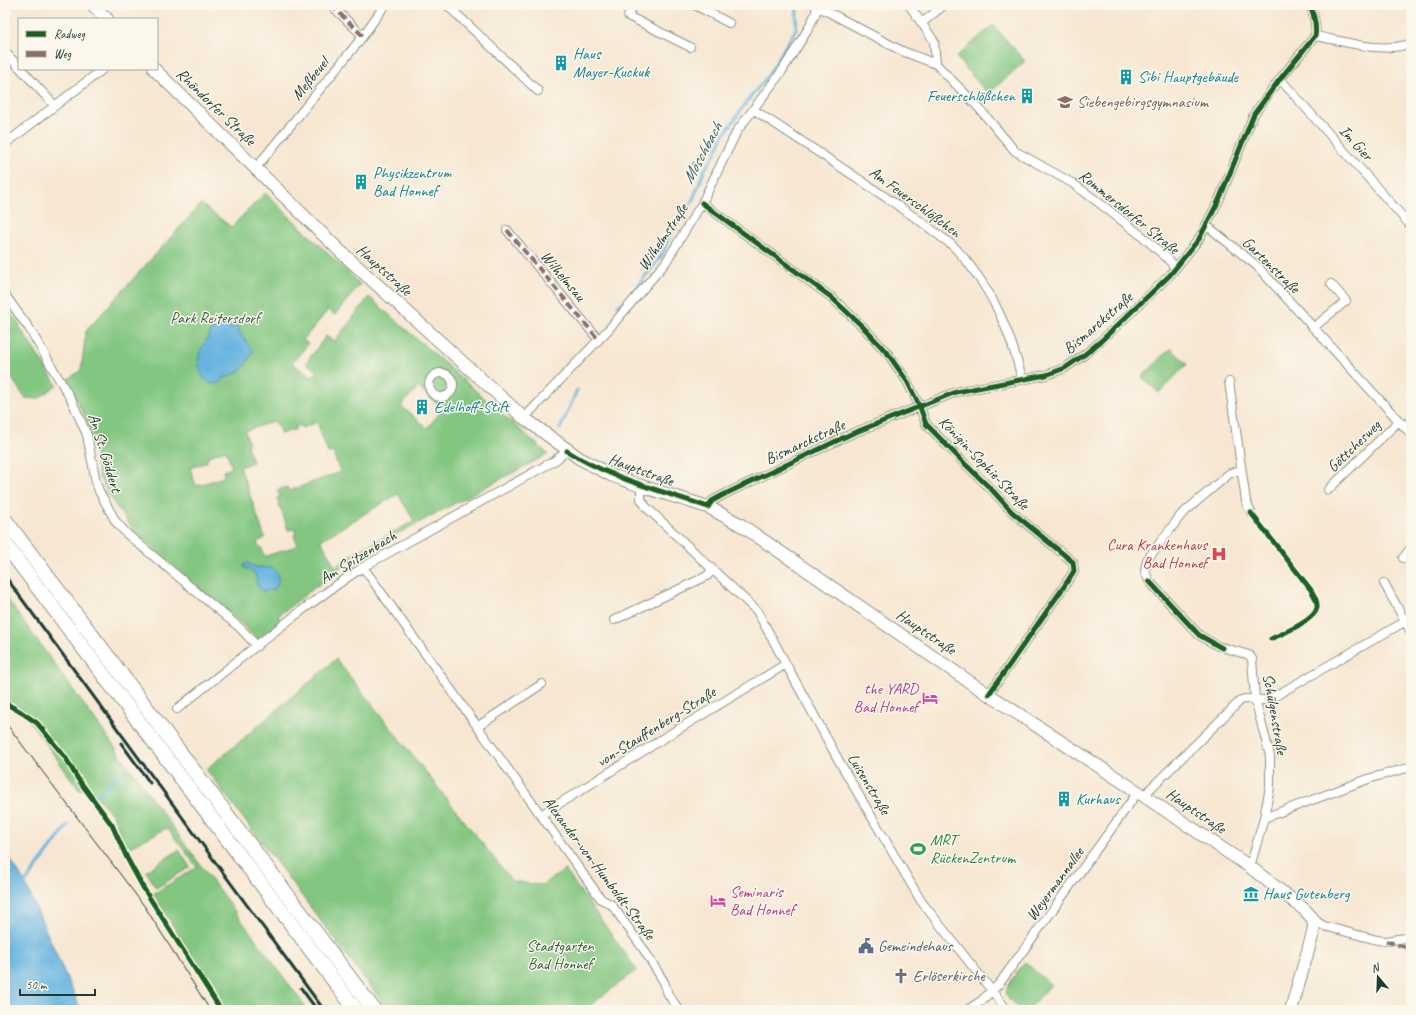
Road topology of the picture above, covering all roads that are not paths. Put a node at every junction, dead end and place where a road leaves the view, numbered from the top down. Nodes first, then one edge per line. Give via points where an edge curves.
1 (93, 5) edge
2 (331, 5) edge
3 (385, 5) edge
4 (447, 5) edge
5 (636, 5) edge
6 (695, 5) edge
7 (909, 5) edge
8 (944, 5) edge
9 (1310, 5) edge
10 (816, 6) edge
11 (106, 18) edge
12 (729, 23) dead end
13 (922, 24) junction
14 (363, 36) junction
15 (1314, 36) junction
16 (1411, 44) edge
17 (690, 47) dead end
18 (5, 52) edge
19 (936, 64) junction
20 (18, 66) edge
21 (22, 70) edge
22 (102, 70) edge
23 (155, 70) edge
24 (1280, 79) junction
25 (538, 91) dead end
26 (55, 106) junction
27 (754, 110) junction
28 (5, 144) edge
29 (255, 168) junction
30 (702, 204) junction
31 (1206, 225) junction
32 (1411, 226) edge
33 (507, 230) dead end
34 (1176, 268) junction
35 (1331, 284) dead end
36 (5, 295) edge
37 (1313, 328) junction
38 (598, 339) junction
39 (1022, 379) junction
40 (1229, 382) dead end
41 (920, 407) junction
42 (524, 418) junction
43 (1411, 420) edge
44 (1401, 424) junction
45 (1411, 434) edge
46 (567, 451) junction
47 (1241, 470) junction
48 (641, 486) junction
49 (1328, 490) dead end
50 (708, 507) junction
51 (1251, 513) dead end
52 (5, 520) edge
53 (5, 544) edge
54 (1411, 548) edge
55 (1403, 558) dead end
56 (363, 567) junction
57 (712, 570) junction
58 (1384, 584) dead end
59 (614, 620) dead end
60 (1406, 621) junction
61 (1411, 632) edge
62 (257, 646) junction
63 (786, 664) junction
64 (542, 684) dead end
65 (989, 694) junction
66 (1255, 699) junction
67 (178, 709) dead end
68 (477, 727) junction
69 (1411, 767) edge
70 (1142, 794) junction
71 (541, 815) junction
72 (1264, 818) junction
73 (1250, 867) junction
74 (1312, 919) junction
75 (1411, 937) edge
76 (992, 990) junction
77 (356, 1010) edge
78 (374, 1010) edge
79 (680, 1010) edge
80 (967, 1010) edge
81 (1007, 1010) edge
82 (1290, 1010) edge

1 - 11 main road
2 - 14 street
3 - 14 street, Meßbeuel
4 - 25 street
5 - 17 street via 628,16
6 - 12 street
7 - 13 street
8 - 13 street
9 - 15 street via 1316,23
10 - 19 street via 902,51
10 - 27 street, Wilhelmstraße via 815,15 807,31
13 - 19 street via 934,41
14 - 29 street, Meßbeuel
15 - 16 street via 1369,48
15 - 24 street, Bismarckstraße
18 - 20 street
19 - 34 street, Rommersdorfer Straße via 978,107 1015,151 1072,183 1142,236
21 - 26 street
22 - 26 street
23 - 29 main road, Rhöndorfer Straße
24 - 31 street, Bismarckstraße via 1254,114 1219,200
24 - 32 street, Im Gier
26 - 28 street
27 - 30 street, Wilhelmstraße via 738,131
27 - 39 street, Am Feuerschlößchen via 866,183 957,249 977,274 995,304 1008,331
29 - 42 main road, Hauptstraße via 362,272
30 - 38 street, Wilhelmstraße via 666,262
30 - 41 street, Königin-Sophie-Straße via 831,297 888,354 907,381
31 - 34 street, Bismarckstraße via 1199,239
31 - 37 street, Gartenstraße via 1256,266
33 - 38 street, Wilhelmsau
34 - 39 street, Bismarckstraße via 1084,356 1065,368 1046,375
35 - 37 street via 1346,300
36 - 62 street, An St. Göddert via 29,328 72,401 87,436 99,491 116,522 128,535 240,628
37 - 44 street, Gartenstraße
38 - 42 street, Wilhelmstraße
39 - 41 street, Bismarckstraße via 956,392
40 - 47 street
41 - 50 street, Bismarckstraße via 851,434 722,495
41 - 65 street, Königin-Sophie-Straße via 926,424 1017,517 1073,562 1074,571
42 - 46 main road, Hauptstraße
43 - 44 street, Göttchesweg
44 - 45 street, Gartenstraße
44 - 49 street, Göttchesweg
46 - 48 main road, Hauptstraße
46 - 56 street, Am Spitzenbach via 554,461
47 - 51 street via 1246,501
47 - 66 street, Schülgenstraße via 1230,473 1182,515 1149,556 1144,567 1149,581 1199,634 1222,648 1249,655 1253,660
48 - 50 main road, Hauptstraße
48 - 57 street, Luisenstraße via 641,499 646,507
50 - 65 main road, Hauptstraße via 741,525
52 - 78 highway
53 - 77 highway
54 - 55 street
56 - 62 street, Am Spitzenbach
56 - 68 street, Alexander-von-Humboldt-Straße
57 - 59 street via 707,576
57 - 63 street, Luisenstraße via 757,611
58 - 60 street
60 - 61 street
60 - 66 street, Weyermannallee via 1270,699
62 - 67 street, Am Spitzenbach
63 - 71 street, von-Stauffenberg-Straße
63 - 76 street, Luisenstraße via 921,901
64 - 68 street
65 - 70 main road, Hauptstraße
66 - 70 street, Weyermannallee via 1238,703
66 - 72 street, Schülgenstraße via 1270,756 1270,787
68 - 71 street, Alexander-von-Humboldt-Straße
69 - 72 street via 1371,778
70 - 73 main road, Hauptstraße
70 - 76 street, Weyermannallee
71 - 79 street, Alexander-von-Humboldt-Straße via 601,899 612,905 640,944
72 - 73 street, Schülgenstraße
73 - 74 main road, Hauptstraße via 1305,910
74 - 75 street, Hauptstraße via 1324,926 1377,940
74 - 82 main road via 1313,932
76 - 80 street, Weyermannallee
76 - 81 street, Luisenstraße

